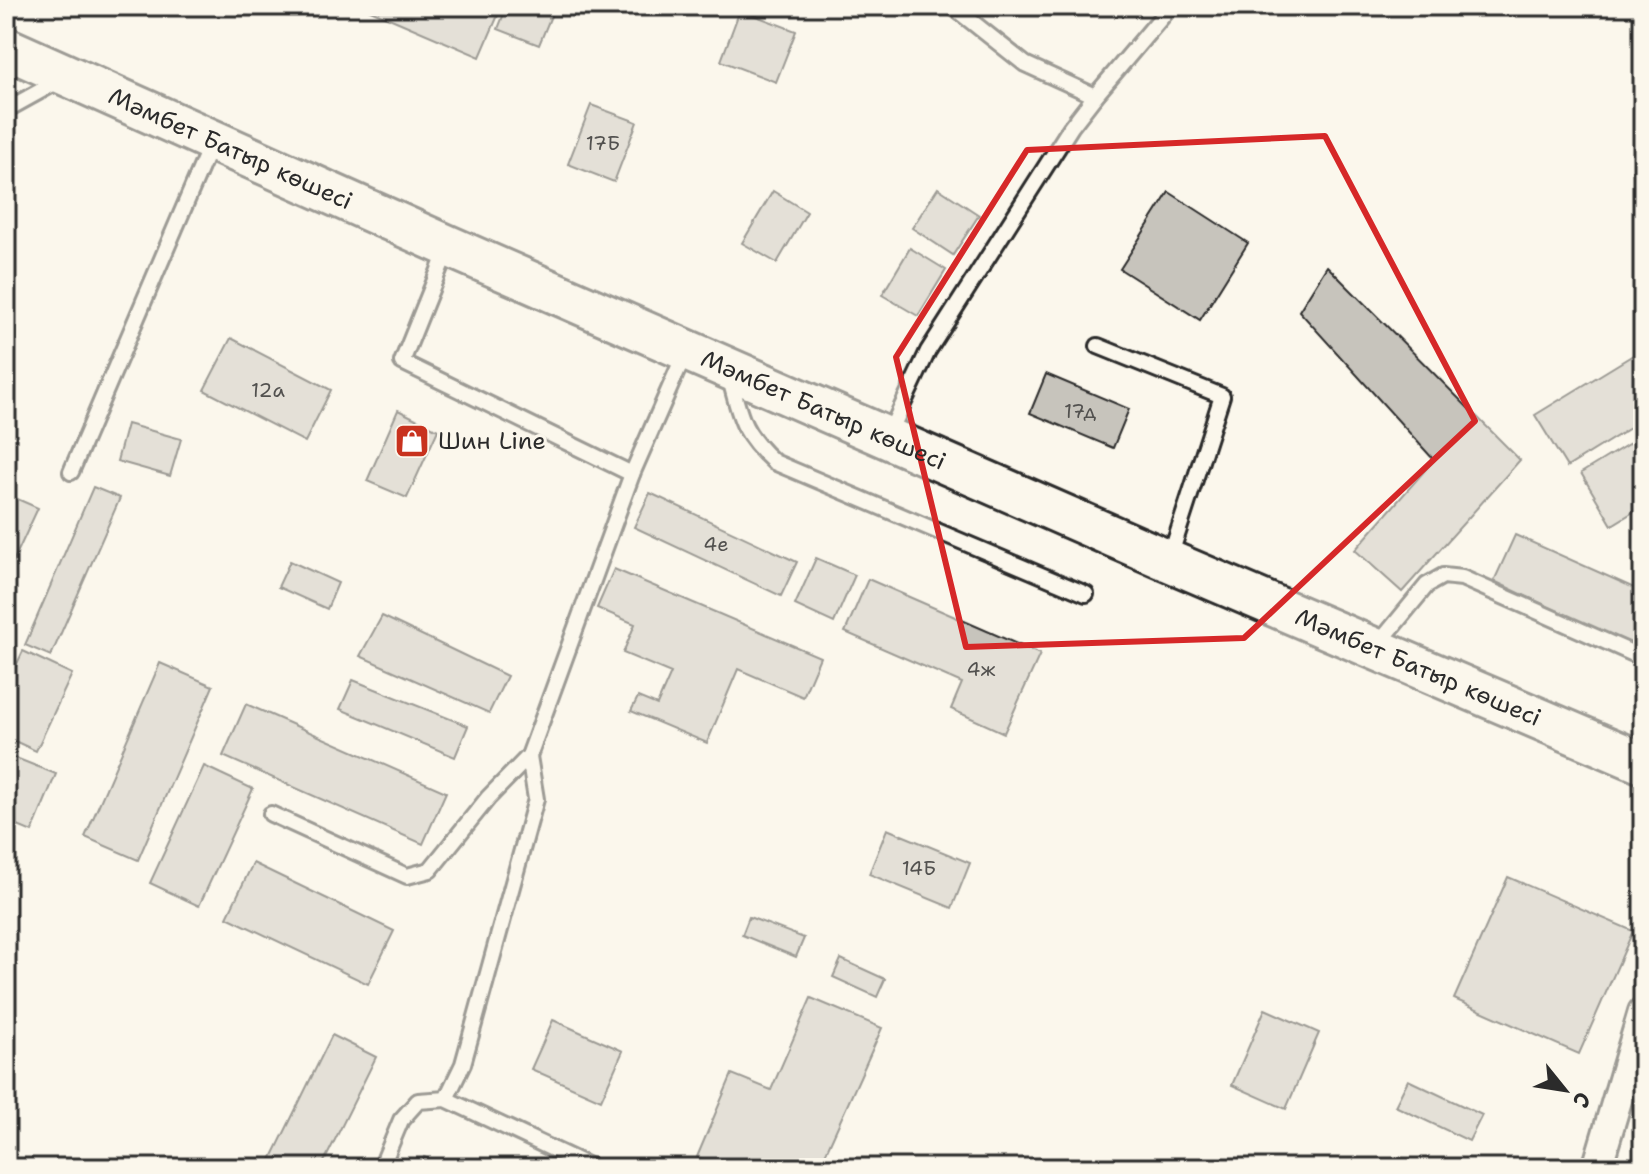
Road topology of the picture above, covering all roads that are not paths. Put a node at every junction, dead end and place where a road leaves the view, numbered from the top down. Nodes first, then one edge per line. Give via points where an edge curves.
1 (952, 6) edge
2 (1171, 6) edge
3 (6, 48) edge
4 (68, 76) junction
5 (1095, 96) junction
6 (6, 110) edge
7 (213, 140) junction
8 (448, 246) junction
9 (1098, 346) dead end
10 (687, 349) junction
11 (727, 367) junction
12 (888, 438) junction
13 (71, 472) dead end
14 (632, 474) junction
15 (1169, 561) junction
16 (1086, 594) dead end
17 (1376, 648) junction
18 (1643, 658) edge
19 (529, 756) junction
20 (1643, 763) edge
21 (271, 814) dead end
22 (1643, 1012) edge
23 (446, 1099) junction
24 (381, 1168) edge
25 (593, 1168) edge
26 (1597, 1168) edge

1 - 5 lane via 1025,64
2 - 5 lane
3 - 4 main road, Мәмбет Батыр көшесі
4 - 6 lane
4 - 7 main road, Мәмбет Батыр көшесі
5 - 12 lane via 928,351
7 - 8 main road, Мәмбет Батыр көшесі
7 - 13 lane
8 - 10 main road, Мәмбет Батыр көшесі
8 - 14 lane via 402,362
9 - 15 lane via 1222,396
10 - 11 main road, Мәмбет Батыр көшесі
10 - 14 lane
11 - 12 main road, Мәмбет Батыр көшесі
11 - 16 lane via 741,419 754,444 774,462
12 - 15 main road, Мәмбет Батыр көшесі
14 - 19 lane
15 - 17 main road, Мәмбет Батыр көшесі
17 - 18 lane via 1427,585 1443,576 1462,578
17 - 20 main road, Мәмбет Батыр көшесі
19 - 21 lane via 430,870 407,876
19 - 23 lane via 536,799 463,1064
22 - 26 street
23 - 24 lane via 418,1101 401,1120
23 - 25 lane

